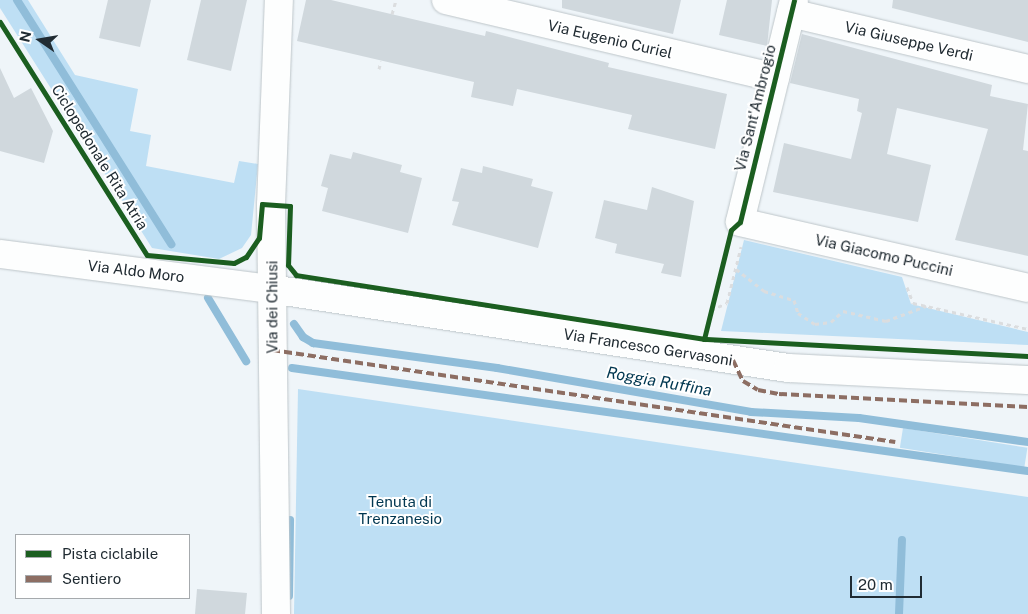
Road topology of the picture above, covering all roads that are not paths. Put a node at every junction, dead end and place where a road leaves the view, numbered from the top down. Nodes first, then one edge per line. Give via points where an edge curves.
1 (279, 0) edge
2 (446, 0) edge
3 (792, 6) edge
4 (1028, 69) edge
5 (775, 78) junction
6 (742, 230) joint
7 (0, 254) edge
8 (1028, 288) edge
9 (271, 289) junction
10 (1028, 380) edge
11 (276, 614) edge

1 - 9 street, Via dei Chiusi
2 - 5 street, Via Eugenio Curiel
3 - 4 street, Via Giuseppe Verdi
3 - 5 street, Via Sant'Ambrogio
5 - 6 street, Via Sant'Ambrogio
6 - 8 street, Via Giacomo Puccini via 896,269
7 - 9 street, Via Aldo Moro
9 - 10 street, Via Francesco Gervasoni via 788,368
9 - 11 street, Via dei Chiusi

